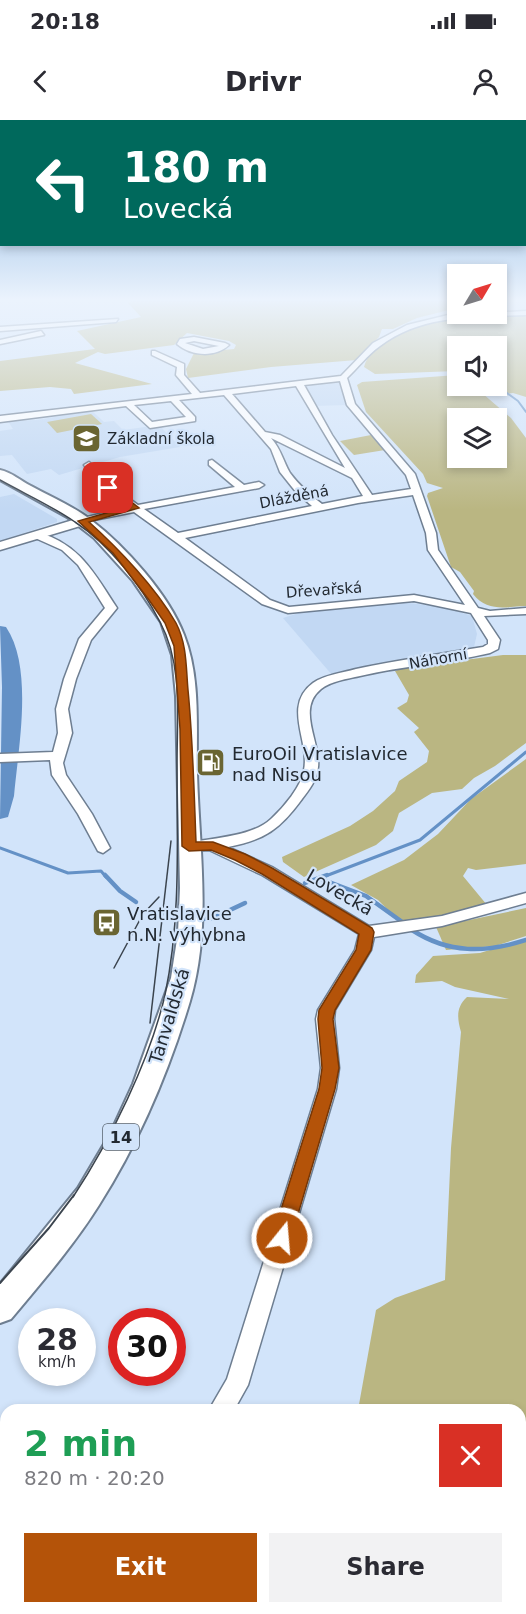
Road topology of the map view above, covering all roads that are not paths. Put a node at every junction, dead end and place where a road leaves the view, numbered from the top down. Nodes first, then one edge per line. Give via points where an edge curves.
1 (180, 371) edge
2 (350, 371) edge
3 (343, 378) junction
4 (299, 384) junction
5 (226, 392) junction
6 (199, 396) junction
7 (174, 399) junction
8 (129, 405) junction
9 (0, 419) edge
10 (264, 434) junction
11 (212, 463) dead end
12 (89, 465) dead end
13 (0, 474) edge
14 (356, 477) junction
15 (259, 485) dead end
16 (242, 488) junction
17 (417, 491) junction
18 (369, 498) junction
19 (320, 507) junction
20 (134, 508) junction
21 (83, 521) junction
22 (37, 534) junction
23 (178, 536) junction
24 (0, 546) edge
25 (474, 611) junction
26 (526, 611) edge
27 (57, 756) junction
28 (0, 758) edge
29 (201, 846) junction
30 (103, 848) dead end
31 (526, 898) edge
32 (367, 932) junction
33 (0, 1308) edge
34 (224, 1404) edge

1 - 6 street
2 - 3 street
3 - 4 street
3 - 17 street, Náhorní via 351,405 410,474
4 - 5 street
4 - 14 street
5 - 6 street
5 - 10 street
6 - 7 street
7 - 8 street
7 - 8 street via 192,419 150,425
8 - 9 street
10 - 14 street
10 - 19 street via 285,472
11 - 16 street
12 - 20 street, Dřevařská via 108,488
13 - 21 main road, Tanvaldská / 14
14 - 18 street
15 - 16 street
16 - 20 street
17 - 18 street, Dlážděná
17 - 25 street, Náhorní via 433,550
18 - 19 street, Dlážděná
19 - 23 street, Dlážděná
20 - 21 street
20 - 23 street, Dřevařská
21 - 22 street
21 - 29 main road, Tanvaldská / 14 via 116,551 163,611 177,637
22 - 24 street
22 - 27 street via 66,548 82,563 111,608 85,639 70,679 62,709 65,733
23 - 25 street, Dřevařská via 278,608 414,598
25 - 26 street, Dřevařská
25 - 29 street, Náhorní via 494,640 494,646 486,650 352,674 319,684 307,696 303,709 312,761 310,780 272,825 250,836
27 - 28 street
27 - 30 street via 59,775
29 - 32 street, Lovecká via 267,871
29 - 33 main road, Tanvaldská / 14 via 184,979 142,1096 103,1174 73,1219
31 - 32 street, Lovecká via 442,921
32 - 34 street via 363,950 327,1010 327,1089 237,1385

